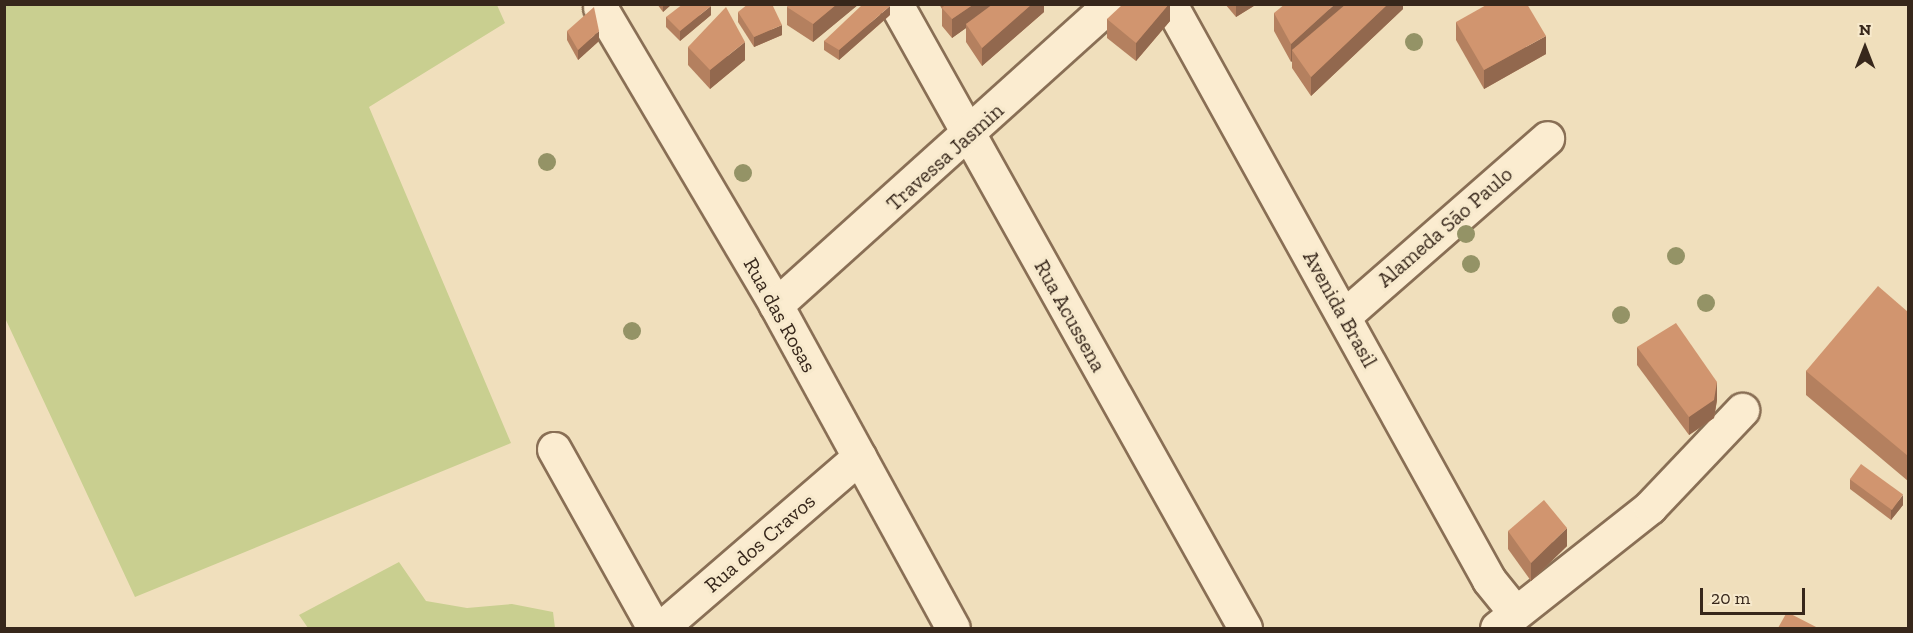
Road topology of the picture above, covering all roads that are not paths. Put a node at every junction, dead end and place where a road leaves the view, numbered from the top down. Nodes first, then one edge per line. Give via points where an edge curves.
1 (896, 4) edge
2 (1110, 4) edge
3 (1170, 4) edge
4 (600, 7) dead end
5 (970, 136) junction
6 (1547, 138) dead end
7 (776, 305) junction
8 (1344, 316) junction
9 (1742, 410) dead end
10 (554, 448) dead end
11 (859, 457) junction
12 (1506, 620) edge
13 (654, 628) edge
14 (661, 628) edge
15 (953, 628) edge
16 (1245, 628) edge

1 - 5 street, Rua Acussena
2 - 5 street, Travessa Jasmin
3 - 8 street, Avenida Brasil
4 - 7 street, Rua das Rosas
5 - 7 street, Travessa Jasmin
5 - 16 street, Rua Acussena
6 - 8 street, Alameda São Paulo
7 - 11 street, Rua das Rosas
8 - 12 street, Avenida Brasil via 1489,580
9 - 12 street, Avenida Brasil via 1650,507 1572,573
10 - 13 street
11 - 14 street, Rua dos Cravos
11 - 15 street, Rua das Rosas

